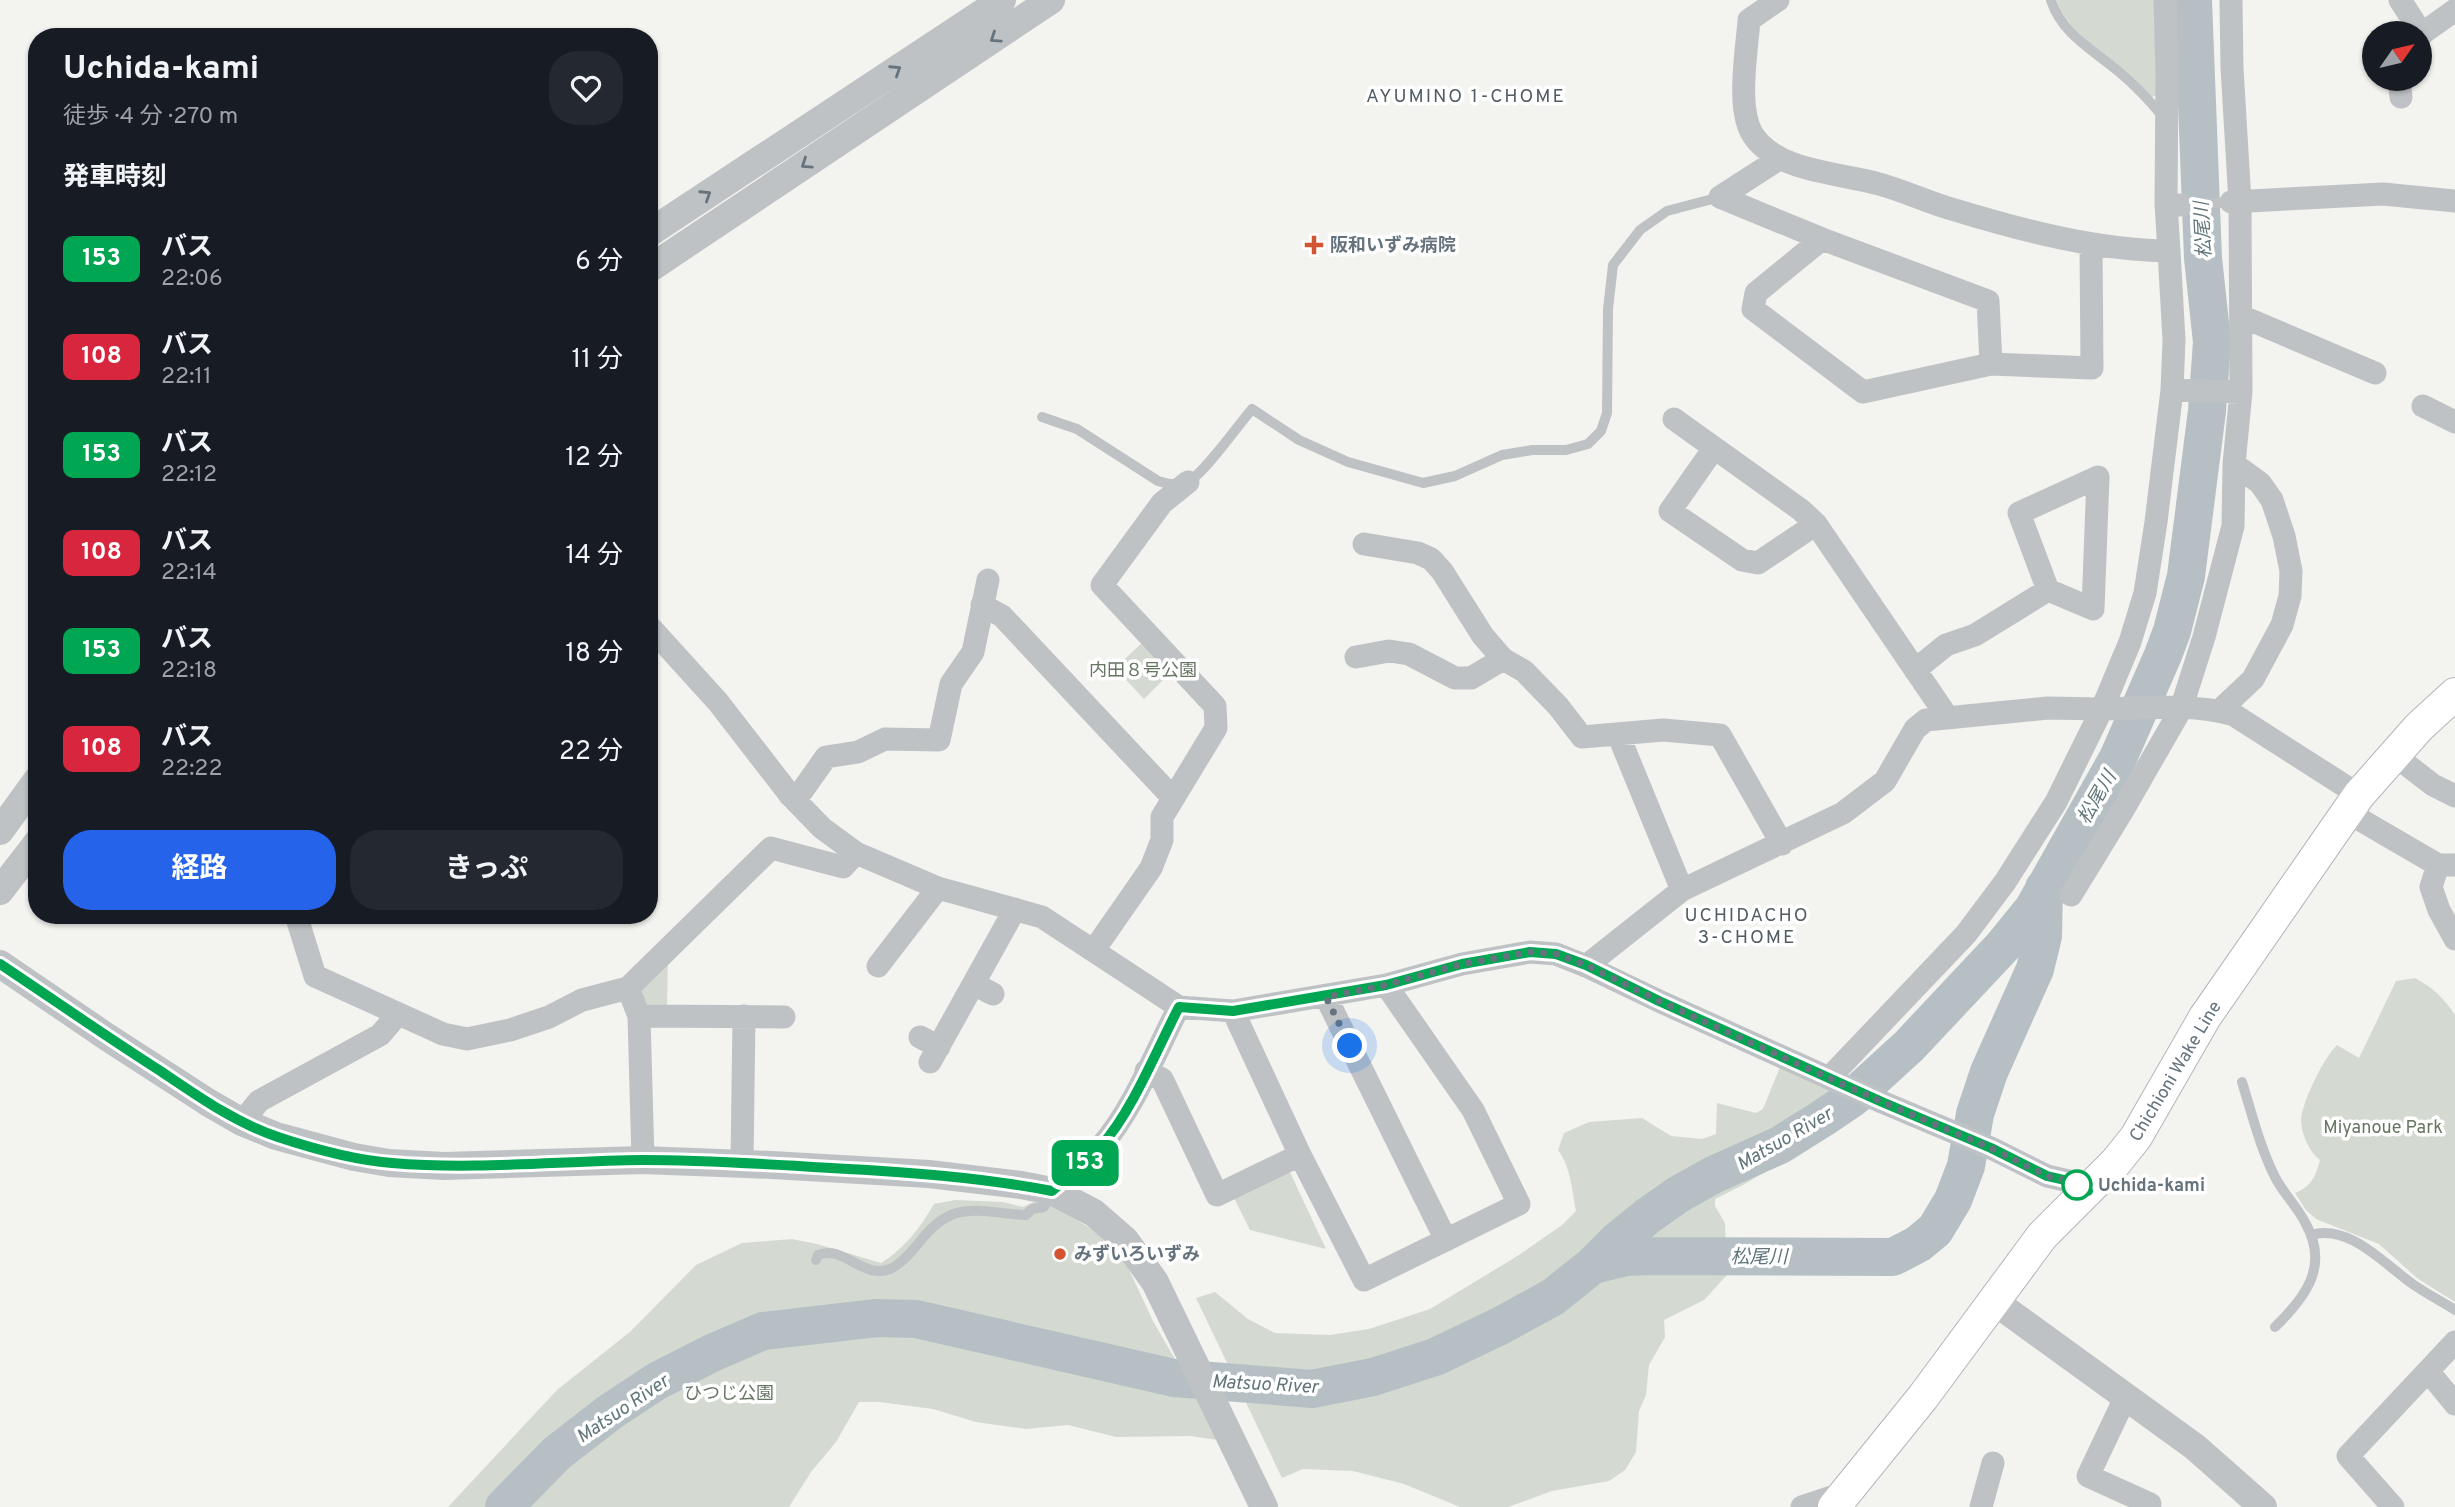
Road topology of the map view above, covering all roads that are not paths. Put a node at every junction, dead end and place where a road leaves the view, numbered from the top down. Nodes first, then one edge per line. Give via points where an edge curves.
1 (1002, 0) edge
2 (1051, 0) edge
3 (1778, 0) edge
4 (2051, 0) edge
5 (2165, 0) edge
6 (2231, 0) edge
7 (2400, 0) edge
8 (2454, 12) edge
9 (2413, 21) edge
10 (2432, 27) edge
11 (2166, 120) junction
12 (1779, 159) junction
13 (1720, 197) junction
14 (2455, 201) edge
15 (2236, 202) junction
16 (2174, 204) junction
17 (658, 227) edge
18 (1822, 239) junction
19 (2091, 244) junction
20 (2169, 251) junction
21 (658, 263) edge
22 (2241, 316) junction
23 (1991, 364) junction
24 (2375, 373) dead end
25 (2176, 390) junction
26 (2238, 392) junction
27 (2423, 406) dead end
28 (1042, 417) dead end
29 (1674, 419) dead end
30 (2455, 422) edge
31 (1714, 448) junction
32 (2234, 464) junction
33 (1188, 482) junction
34 (1816, 524) junction
35 (1364, 544) dead end
36 (988, 580) dead end
37 (2048, 590) junction
38 (982, 605) junction
39 (658, 636) edge
40 (1356, 657) dead end
41 (1503, 659) junction
42 (1915, 670) junction
43 (2455, 694) edge
44 (2109, 709) junction
45 (2175, 709) junction
46 (2219, 711) junction
47 (1948, 718) junction
48 (1618, 734) junction
49 (2394, 755) junction
50 (28, 792) edge
51 (790, 795) junction
52 (2455, 796) edge
53 (1173, 798) junction
54 (2353, 803) junction
55 (0, 831) edge
56 (1782, 844) junction
57 (856, 853) junction
58 (28, 855) edge
59 (2446, 865) edge
60 (938, 888) junction
61 (1682, 890) junction
62 (0, 891) edge
63 (2071, 895) dead end
64 (1015, 909) junction
65 (299, 924) edge
66 (2455, 939) edge
67 (1094, 950) junction
68 (0, 964) edge
69 (1586, 965) junction
70 (877, 966) dead end
71 (1386, 985) junction
72 (628, 988) junction
73 (1326, 997) junction
74 (1179, 1007) junction
75 (1233, 1011) junction
76 (397, 1014) junction
77 (639, 1016) junction
78 (744, 1016) junction
79 (784, 1017) dead end
80 (930, 1049) dead end
81 (1146, 1071) junction
82 (1835, 1079) junction
83 (2242, 1082) dead end
84 (242, 1122) junction
85 (1300, 1155) junction
86 (643, 1160) junction
87 (742, 1163) junction
88 (1052, 1191) junction
89 (2088, 1191) junction
90 (2311, 1235) junction
91 (1446, 1240) junction
92 (816, 1260) dead end
93 (1995, 1302) junction
94 (2455, 1310) edge
95 (2275, 1327) dead end
96 (2455, 1342) edge
97 (2428, 1371) junction
98 (2126, 1396) junction
99 (2455, 1404) edge
100 (1993, 1463) dead end
101 (1839, 1500) edge
102 (2150, 1504) dead end
103 (1264, 1507) edge
104 (1802, 1507) edge
105 (1981, 1507) edge
106 (2263, 1507) edge
107 (2393, 1507) edge

17 -> 1 street
2 -> 21 street
3 - 12 street via 1749,20 1744,99 1752,134
4 - 11 lane via 2062,24 2137,87
5 - 11 street
6 - 15 street
7 - 9 street
8 - 10 street
11 - 16 street
12 - 13 street
12 - 19 street via 1881,184 2006,225
13 - 18 street
13 - 33 lane via 1667,211 1640,230 1614,265 1608,309 1607,413 1601,431 1588,444 1502,455 1455,476 1423,483 1348,462 1299,440 1252,409
14 - 15 street via 2383,194
15 - 16 lane
15 - 22 street
16 - 20 street
18 - 23 street via 1988,301
18 - 23 street via 1756,293 1753,310 1863,392
19 - 20 street
19 - 23 street via 2092,368
20 - 25 street
22 - 24 street
22 - 26 street
25 - 26 street
25 - 44 street via 2145,593
26 - 32 street
27 - 30 street
28 - 33 lane via 1077,429 1158,481 1172,485
29 - 31 street
31 - 34 street
31 - 34 street via 1670,511 1742,560 1758,563
32 - 45 street via 2230,541 2204,637
32 - 46 street via 2272,500 2291,571 2290,596 2282,625 2253,678
33 - 53 street via 1162,503 1102,585 1215,706 1216,728
34 - 42 street
35 - 41 street via 1431,559
36 - 38 street
37 - 37 street via 2093,609 2098,477 2019,513
37 - 42 street via 1975,635 1946,645
38 - 51 street via 973,652 951,684 949,742 886,730 858,752 826,757 802,791
38 - 53 street via 1002,616
39 - 51 street via 718,702
40 - 41 street via 1389,651 1409,654 1455,678 1471,678
41 - 48 street via 1524,671 1582,737
42 - 47 street
43 - 49 main road, Chichioni Wake Line
44 - 45 street
44 - 47 street via 2048,708
44 - 82 street via 2056,803 1966,934
45 - 46 street
45 - 63 street via 2123,810
46 - 54 street via 2234,715
47 - 56 street via 1926,720 1915,729 1885,781 1843,813
48 - 56 street via 1663,730 1720,735
48 - 61 street
49 - 52 street
49 - 54 main road, Chichioni Wake Line
50 - 55 street
51 - 57 street via 822,828
53 - 67 street via 1162,817 1162,840 1151,868
54 - 59 street
54 - 89 main road, Chichioni Wake Line via 2205,1017 2137,1137
56 - 61 street
57 - 60 street
57 - 72 street via 844,867 771,848
58 - 62 street
59 - 66 street via 2431,887
60 - 64 street
60 - 70 street
61 - 69 street
64 - 67 street via 1042,917
64 - 80 street via 984,989
65 - 76 street via 315,976
67 - 74 street
68 - 84 street
69 - 71 street via 1556,954 1530,952
69 - 82 street
71 - 73 street
71 - 91 street via 1474,1110 1519,1204
72 - 76 street via 582,1000 510,1030 467,1039
72 - 77 street
73 - 75 street
73 - 91 street
74 - 75 street
74 - 81 street
75 - 85 street
76 - 84 street via 380,1035 259,1101
77 - 78 street
77 - 86 street
78 - 79 street
78 - 87 street
81 - 85 street via 1163,1079 1217,1195
81 - 88 street via 1102,1145
82 - 89 street
83 - 90 lane via 2264,1153
84 - 86 street via 314,1147 389,1163 444,1166
85 - 91 street via 1364,1280
86 - 87 street
87 - 88 street via 929,1174
88 - 92 lane via 1044,1207 1026,1215 970,1210 949,1214 892,1269 866,1270 834,1252 824,1252
88 - 103 street via 1094,1213 1125,1240 1155,1282
89 - 93 main road, Chichioni Wake Line via 2042,1236
90 - 94 lane via 2339,1234 2379,1256
90 - 95 lane via 2317,1252 2314,1274 2292,1310
93 - 98 street
93 - 101 main road, Chichioni Wake Line
96 - 97 street
97 - 99 street
97 - 107 street via 2348,1456
98 - 102 street via 2079,1472
98 - 106 street via 2195,1447
100 - 105 street
101 - 104 street

